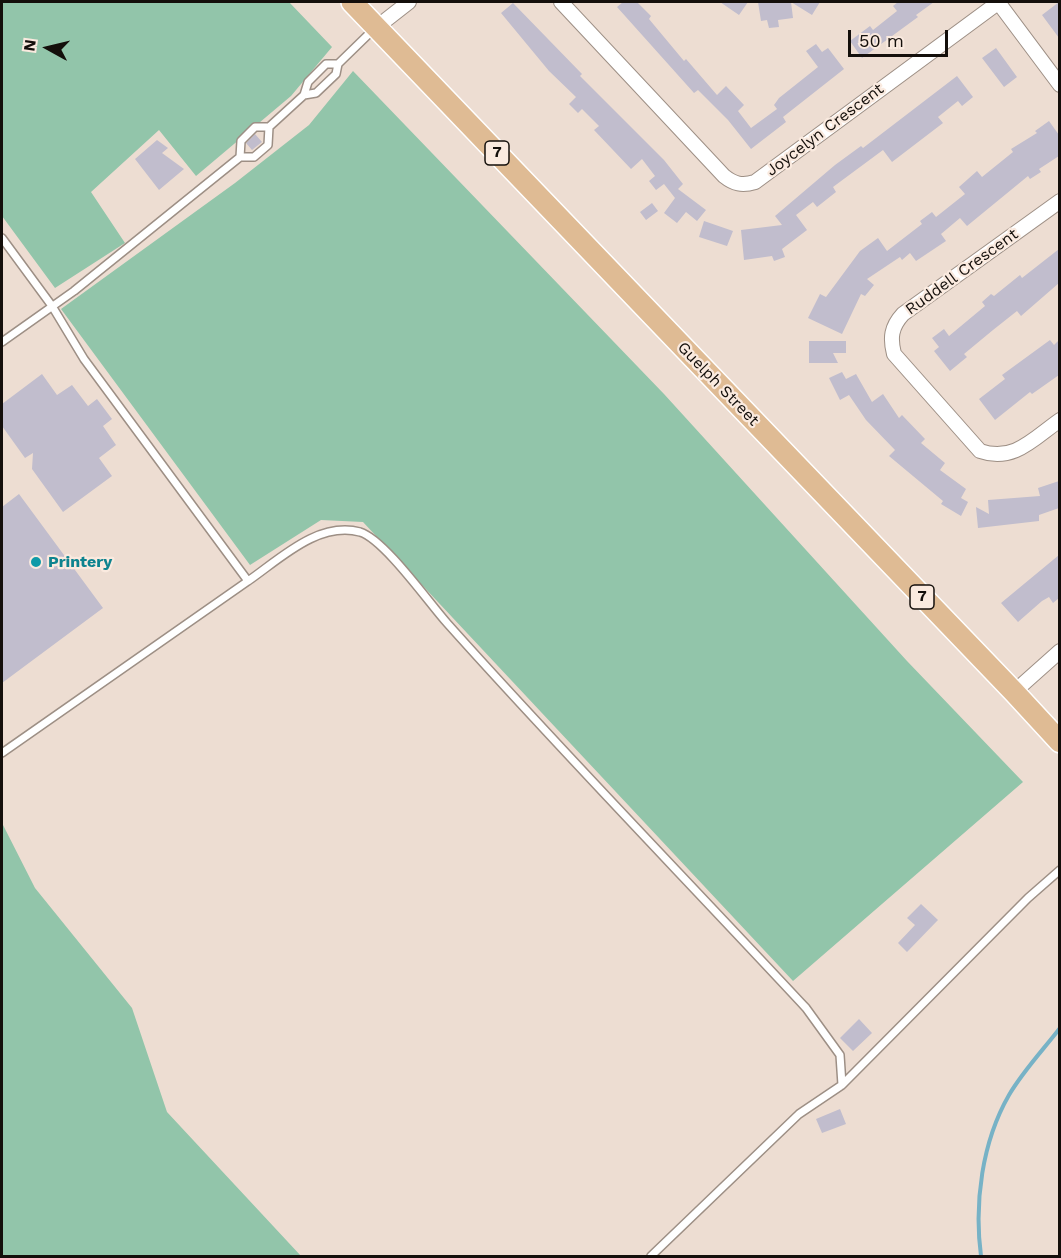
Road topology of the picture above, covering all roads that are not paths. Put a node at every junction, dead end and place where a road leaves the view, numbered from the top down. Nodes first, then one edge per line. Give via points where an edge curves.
1 (352, 2) edge
2 (409, 2) edge
3 (561, 2) edge
4 (998, 2) edge
5 (377, 27) junction
6 (338, 64) junction
7 (1059, 85) edge
8 (304, 95) junction
9 (269, 127) junction
10 (240, 157) junction
11 (1059, 201) edge
12 (2, 238) edge
13 (52, 306) junction
14 (2, 342) edge
15 (1059, 420) edge
16 (248, 581) junction
17 (1059, 651) edge
18 (1014, 692) junction
19 (1059, 742) edge
20 (2, 753) edge
21 (1059, 870) edge
22 (842, 1085) junction
23 (651, 1257) edge

1 - 5 main road, 7
2 - 5 street
3 - 4 street, Joycelyn Crescent via 724,176 746,185
4 - 7 street
5 - 6 lane
5 - 18 main road, Guelph Street / 7
6 - 8 lane via 336,74 316,93
6 - 8 lane via 327,64 308,82
8 - 9 lane
9 - 10 lane via 255,127 241,141
9 - 10 lane via 268,145 254,157
10 - 13 lane
11 - 15 street, Ruddell Crescent via 903,314 896,321 891,342 894,354 980,452 994,456 1012,453
12 - 13 lane
13 - 14 lane
13 - 16 lane via 84,359
16 - 20 lane
16 - 22 lane via 315,536 337,529 362,533 383,548 447,623 806,1008 840,1055
17 - 18 street
18 - 19 main road, Guelph Street / 7
21 - 22 lane
22 - 23 lane via 799,1114

